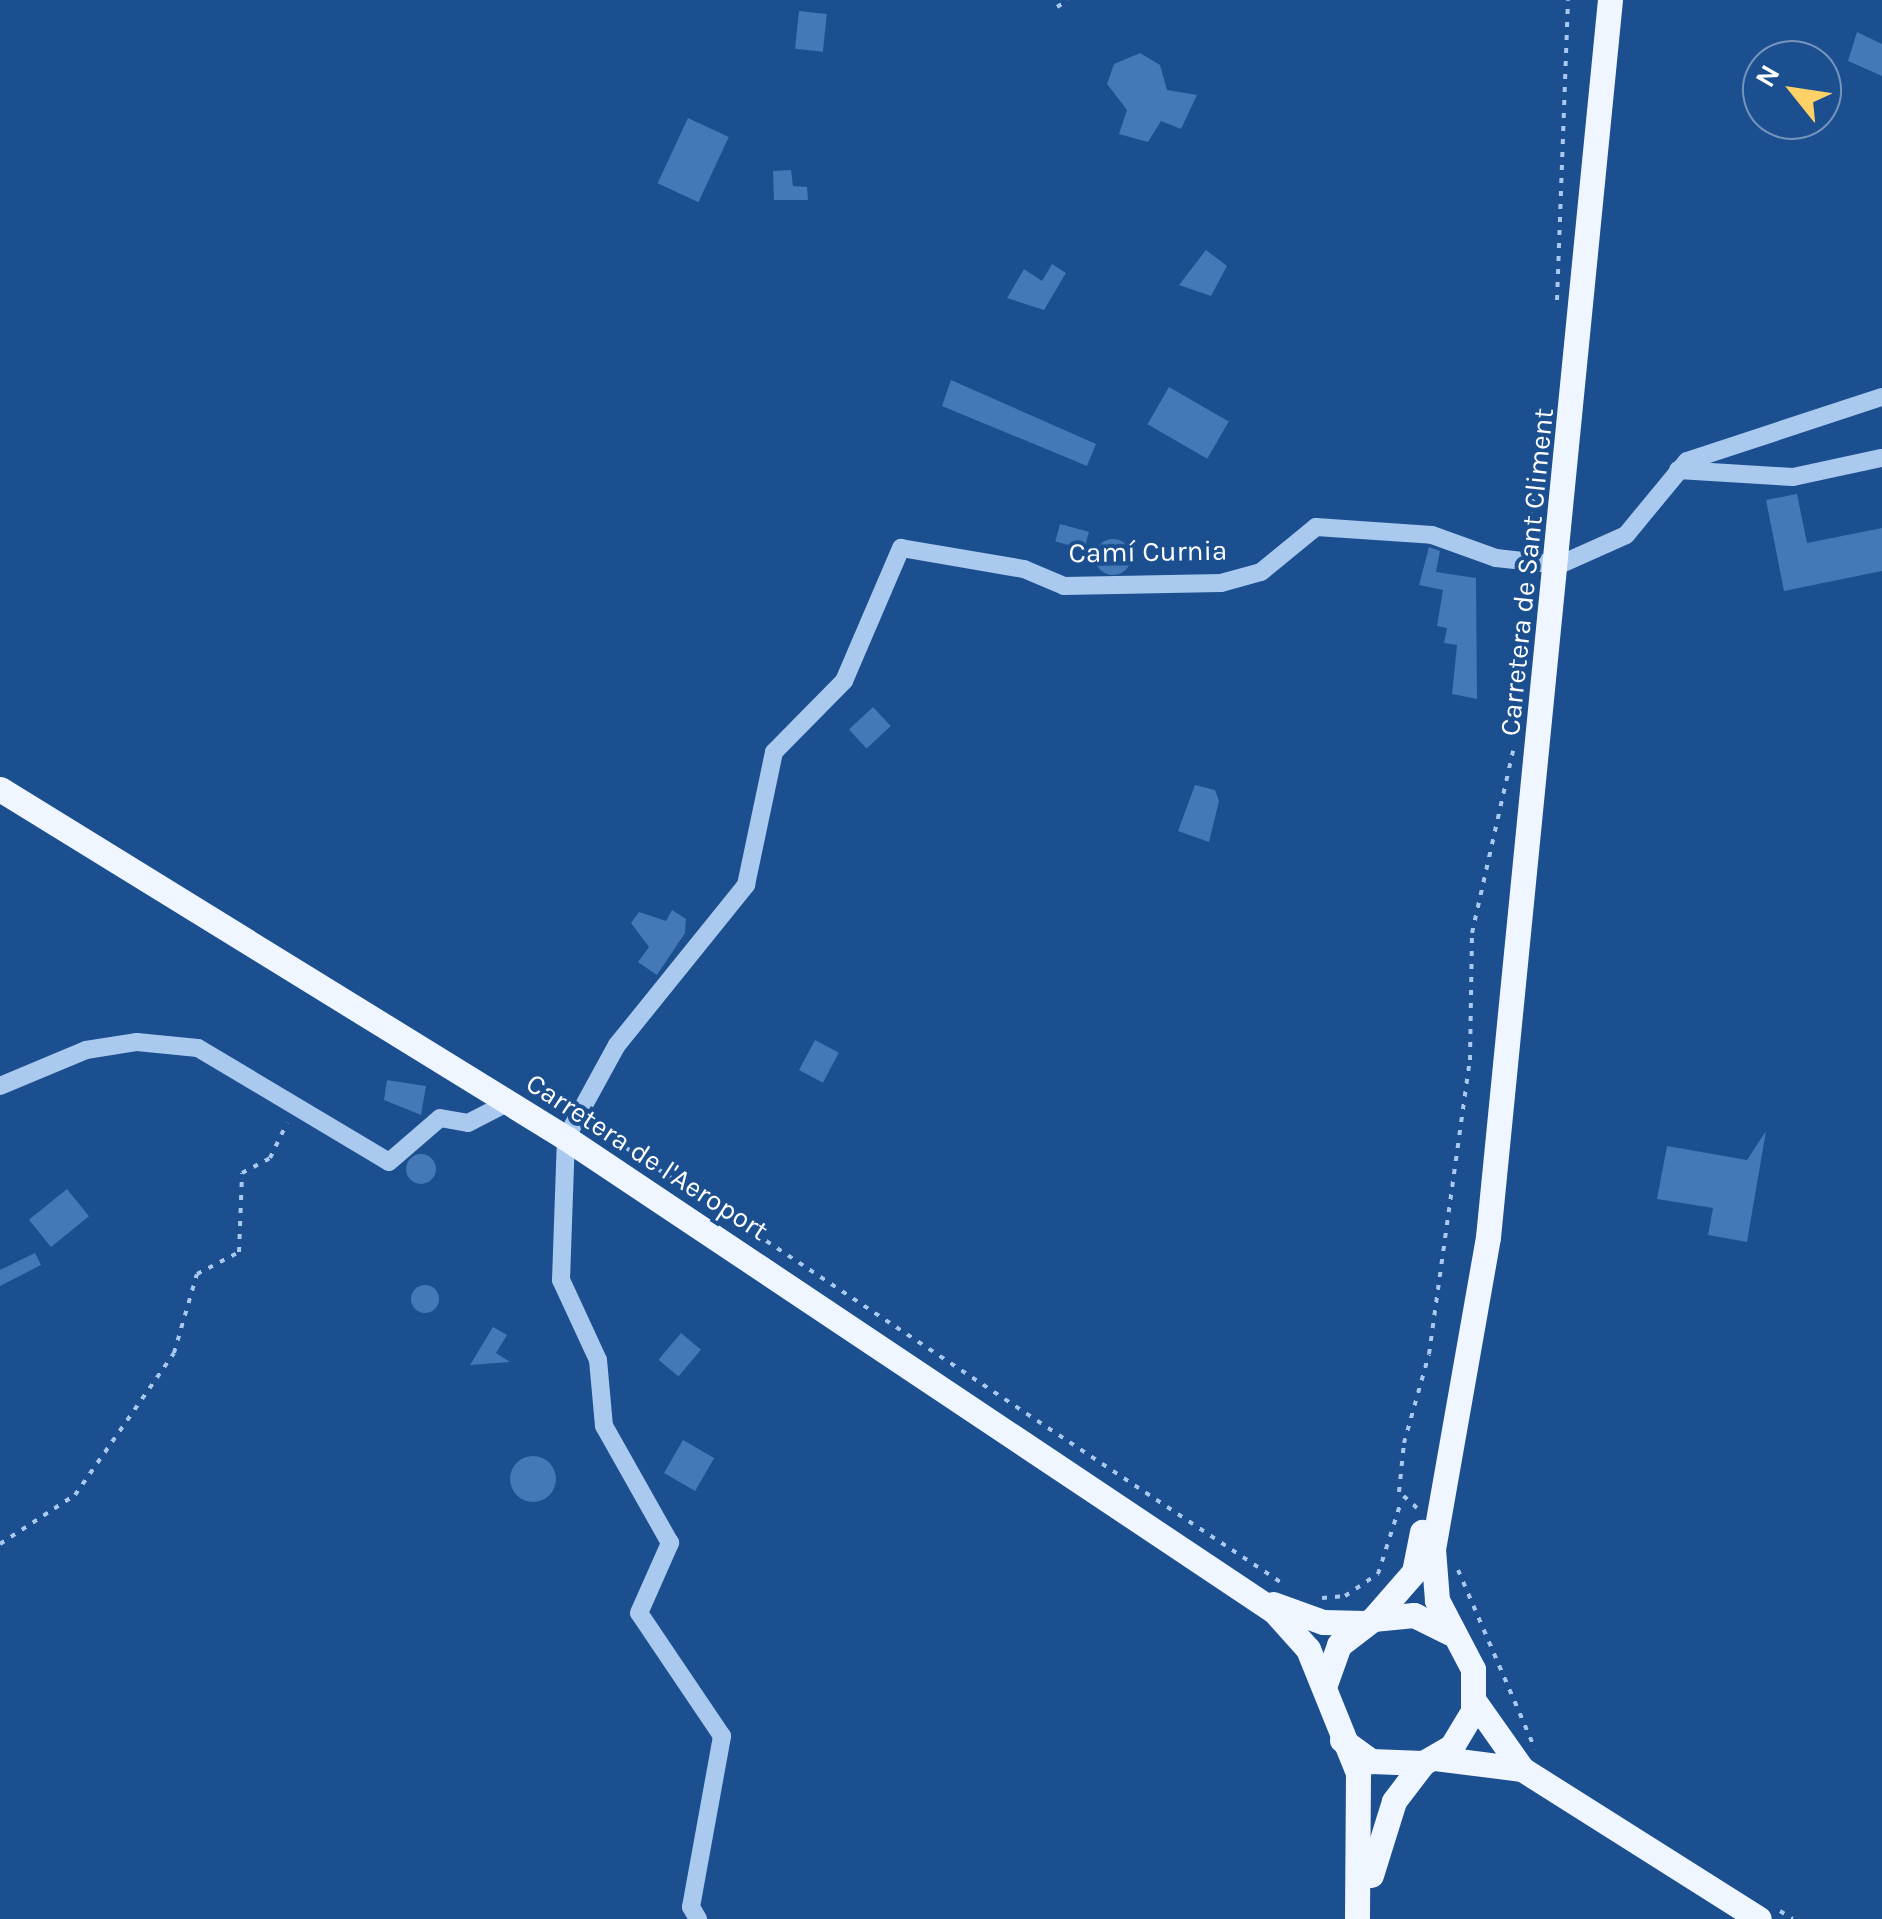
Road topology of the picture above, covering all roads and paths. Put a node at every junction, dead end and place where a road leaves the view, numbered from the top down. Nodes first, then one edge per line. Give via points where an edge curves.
1 (1068, 0) edge
2 (1610, 0) edge
3 (1057, 6) dead end
4 (1882, 397) edge
5 (1882, 458) edge
6 (1678, 470) junction
7 (1558, 565) junction
8 (0, 789) edge
9 (0, 1086) edge
10 (509, 1102) junction
11 (296, 1105) junction
12 (572, 1127) junction
13 (1492, 1179) junction
14 (1401, 1502) dead end
15 (0, 1544) edge
16 (1291, 1589) dead end
17 (1250, 1592) junction
18 (1304, 1594) dead end
19 (1369, 1621) junction
20 (1450, 1633) junction
21 (1324, 1692) junction
22 (1474, 1701) junction
23 (1342, 1740) junction
24 (1429, 1760) junction
25 (1522, 1770) junction
26 (698, 1919) edge
27 (1359, 1919) edge
28 (1759, 1919) edge

1 - 3 path
2 - 7 main road, Carretera de Sant Climent
4 - 6 street via 1742,438
5 - 6 street via 1793,477
6 - 7 street via 1626,535
7 - 12 street, Camí Curnia via 1496,558 1432,535 1316,526 1261,572 1221,583 1064,586 1024,569 902,548 844,681 774,752 746,885 617,1045
7 - 13 main road, Carretera de Sant Climent
8 - 10 main road, Carretera de l'Aeroport
9 - 11 street via 86,1050 137,1042 198,1048
10 - 11 street via 468,1122 440,1118 389,1162 362,1155
10 - 12 main road, Carretera de l'Aeroport
11 - 15 path via 270,1158 242,1174 239,1252 197,1274 174,1353 75,1494
12 - 16 path
12 - 17 main road, Carretera de l'Aeroport
12 - 26 street via 561,1280 598,1360 604,1426 670,1543 639,1612 676,1680 722,1736 690,1907
13 - 19 main road via 1414,1572
13 - 20 main road via 1433,1549
14 - 18 path via 1371,1582 1346,1596
17 - 19 main road via 1323,1622
17 - 21 main road via 1308,1649
19 - 20 main road via 1414,1615
19 - 21 main road via 1339,1645
20 - 22 main road via 1473,1669
21 - 23 main road
22 - 24 main road via 1465,1730
22 - 25 main road
23 - 24 main road via 1370,1761
23 - 27 main road via 1362,1790
24 - 25 main road
24 - 27 main road via 1386,1820
25 - 28 main road

